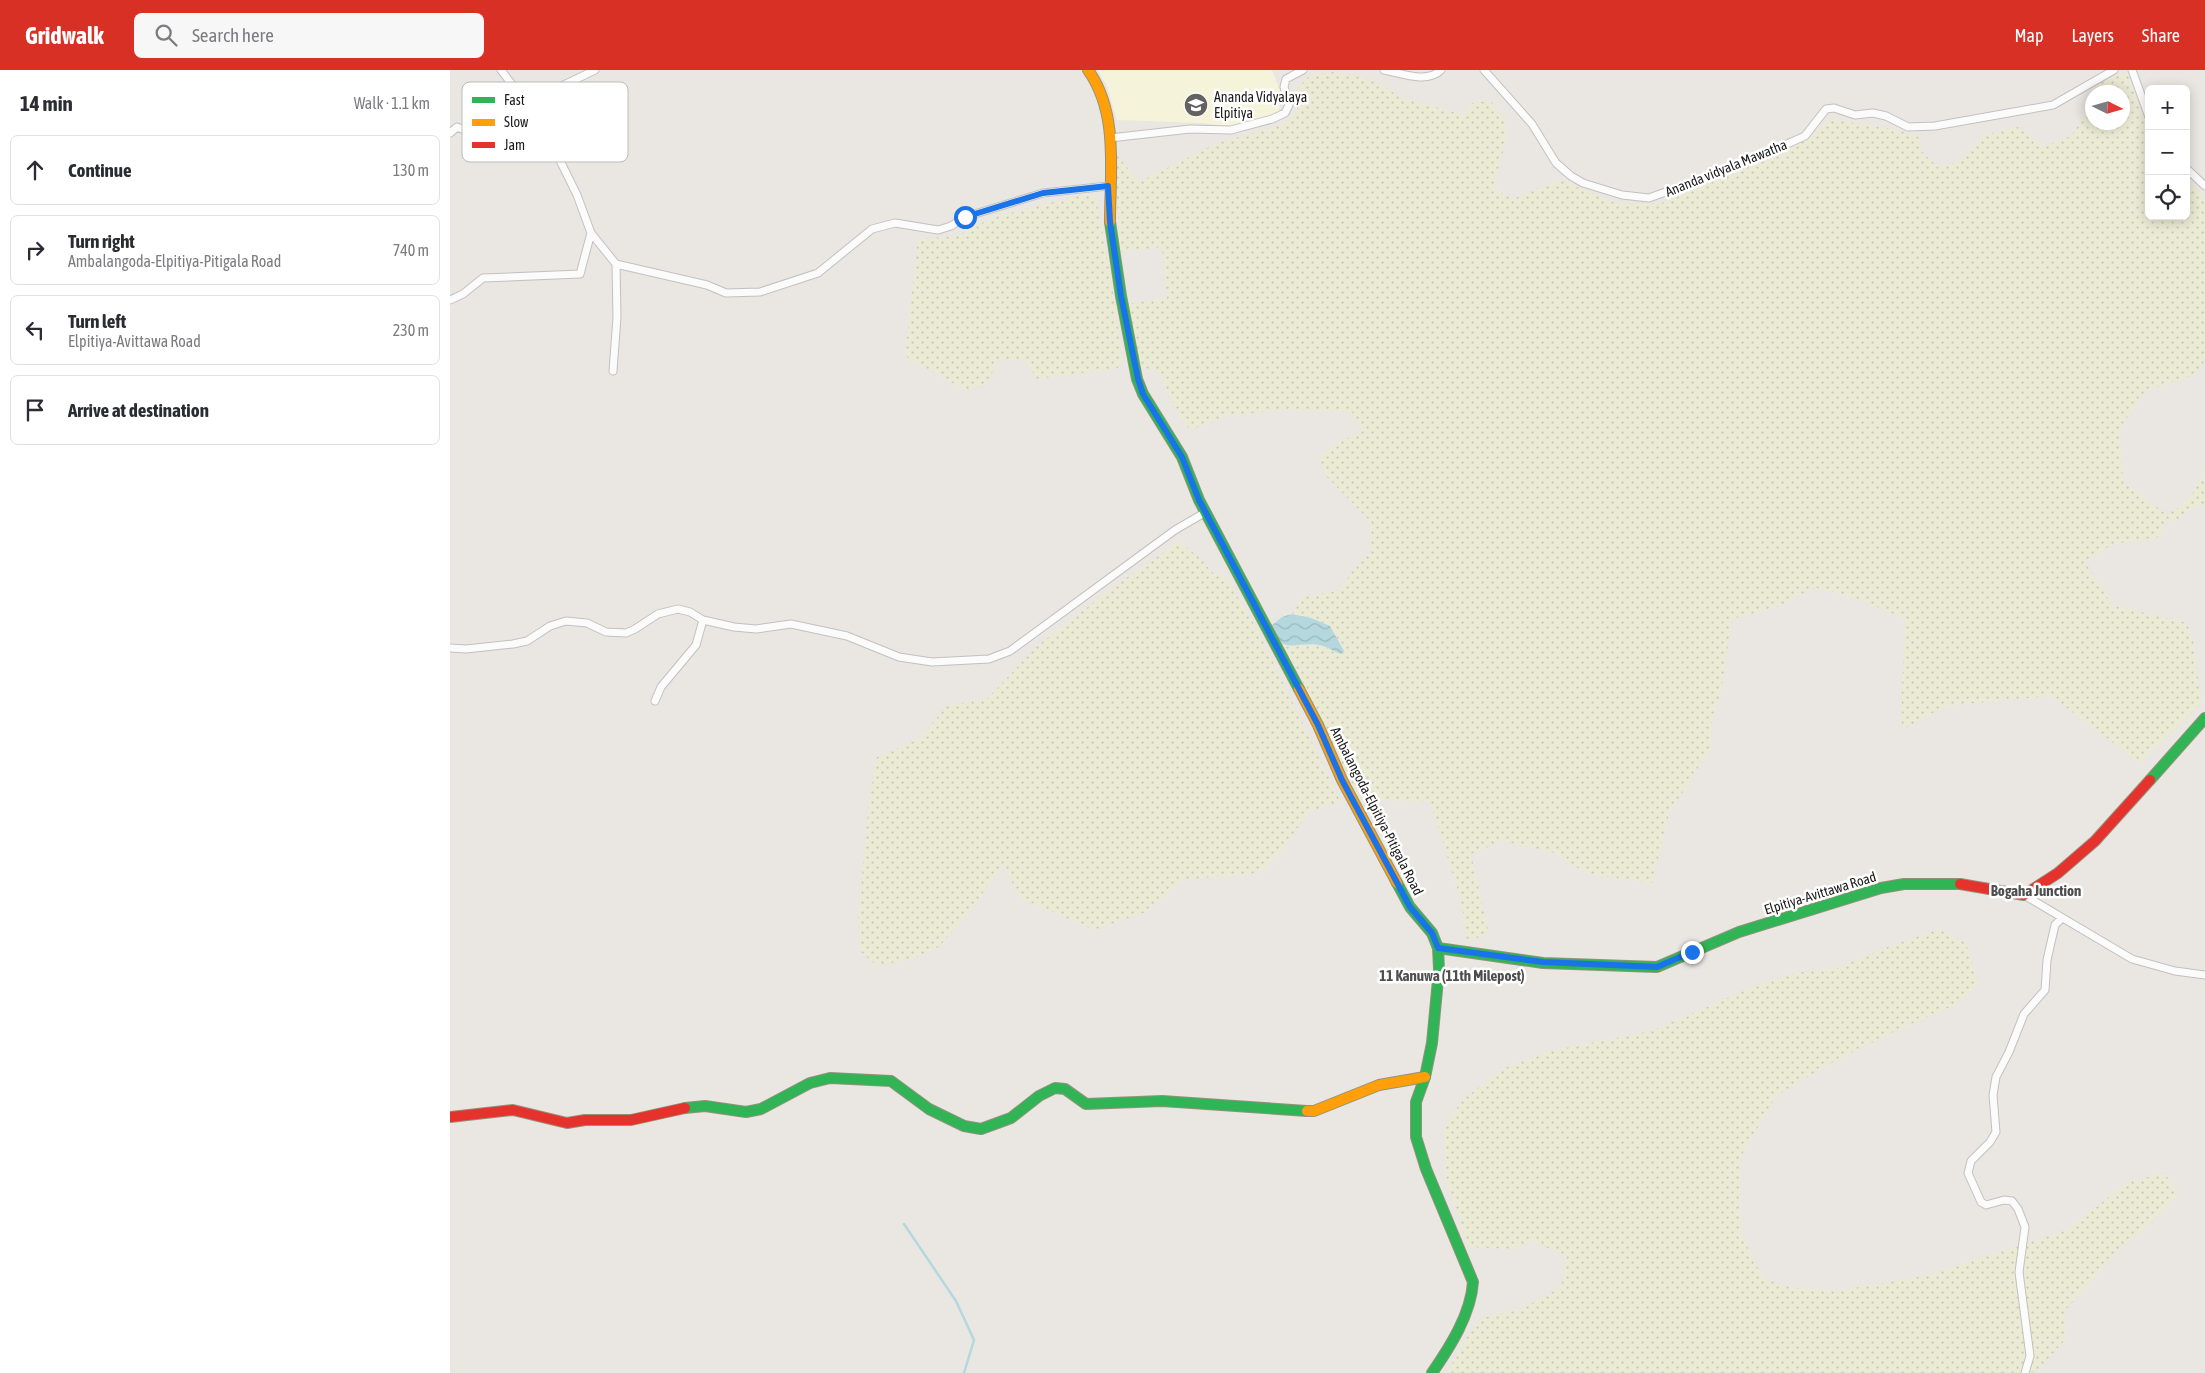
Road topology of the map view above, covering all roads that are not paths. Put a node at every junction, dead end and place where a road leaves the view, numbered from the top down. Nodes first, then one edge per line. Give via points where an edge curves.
1 (501, 70) edge
2 (595, 70) edge
3 (1088, 70) edge
4 (1303, 70) edge
5 (1384, 70) edge
6 (1441, 70) edge
7 (1484, 70) edge
8 (2114, 70) edge
9 (2132, 70) edge
10 (510, 82) edge
11 (570, 82) edge
12 (2145, 105) edge
13 (462, 129) edge
14 (450, 133) edge
15 (1110, 138) junction
16 (560, 162) edge
17 (2190, 172) edge
18 (1108, 186) junction
19 (2205, 186) edge
20 (591, 233) junction
21 (616, 264) junction
22 (450, 300) edge
23 (613, 371) dead end
24 (1206, 512) junction
25 (703, 620) junction
26 (450, 648) edge
27 (655, 701) dead end
28 (2205, 718) edge
29 (2024, 895) junction
30 (2062, 918) junction
31 (1438, 948) junction
32 (2205, 975) edge
33 (1425, 1076) junction
34 (450, 1116) edge
35 (1432, 1373) edge
36 (2025, 1373) edge

1 - 10 street
2 - 11 street
3 - 15 main road, Ambalangoda-Elpitiya-Pitigala Road via 1105,101
4 - 15 street via 1286,79 1284,87 1289,106 1285,113 1272,119 1231,130 1190,129
5 - 6 street via 1423,77 1436,76
7 - 8 street, Ananda vidyala Mawatha via 1532,124 1556,164 1571,176 1614,193 1649,198 1740,165 1805,136 1826,110 1834,108 1855,115 1873,113 1908,127 1935,126 2053,105
9 - 12 street
13 - 14 street via 457,127
15 - 18 main road, Ambalangoda-Elpitiya-Pitigala Road
16 - 20 street
17 - 19 street
18 - 21 street via 1043,193 965,217 938,230 895,223 872,229 818,273 760,292 726,293 707,285
18 - 24 main road, Ambalangoda-Elpitiya-Pitigala Road via 1121,296 1138,379 1143,394 1182,457
20 - 21 street
20 - 22 street via 580,274 483,278
21 - 23 street
24 - 25 street via 1175,530 1010,651 989,659 932,662 898,657 847,636 791,624 756,629
24 - 31 main road, Ambalangoda-Elpitiya-Pitigala Road via 1236,573 1254,600 1396,882 1410,907 1432,933
25 - 26 street via 678,609 658,614 626,633 606,632 586,623 566,621 514,644
25 - 27 street via 696,645 661,687
28 - 29 main road via 2095,841 2058,873
29 - 30 street
29 - 31 main road, Elpitiya-Avittawa Road via 1956,883 1881,888 1739,932 1657,967 1543,962
30 - 32 street via 2132,959 2175,971
30 - 36 street via 2055,925 2045,990 2024,1014 1996,1077 1993,1095 1996,1132 1970,1160 1968,1173 1981,1202 1986,1205 2012,1201 2025,1227 2019,1272 2030,1356
31 - 33 main road, Ambalangoda-Elpitiya-Pitigala Road via 1438,988
33 - 34 main road via 1379,1085 1314,1111 1162,1101 1086,1104 1056,1088 1039,1096 1011,1118 981,1129 964,1126 929,1109 890,1081 830,1078 810,1083 761,1109 746,1112 705,1106 630,1120 567,1123 512,1110
33 - 35 main road, Ambalangoda-Elpitiya-Pitigala Road via 1416,1102 1416,1137 1473,1282 1472,1298

